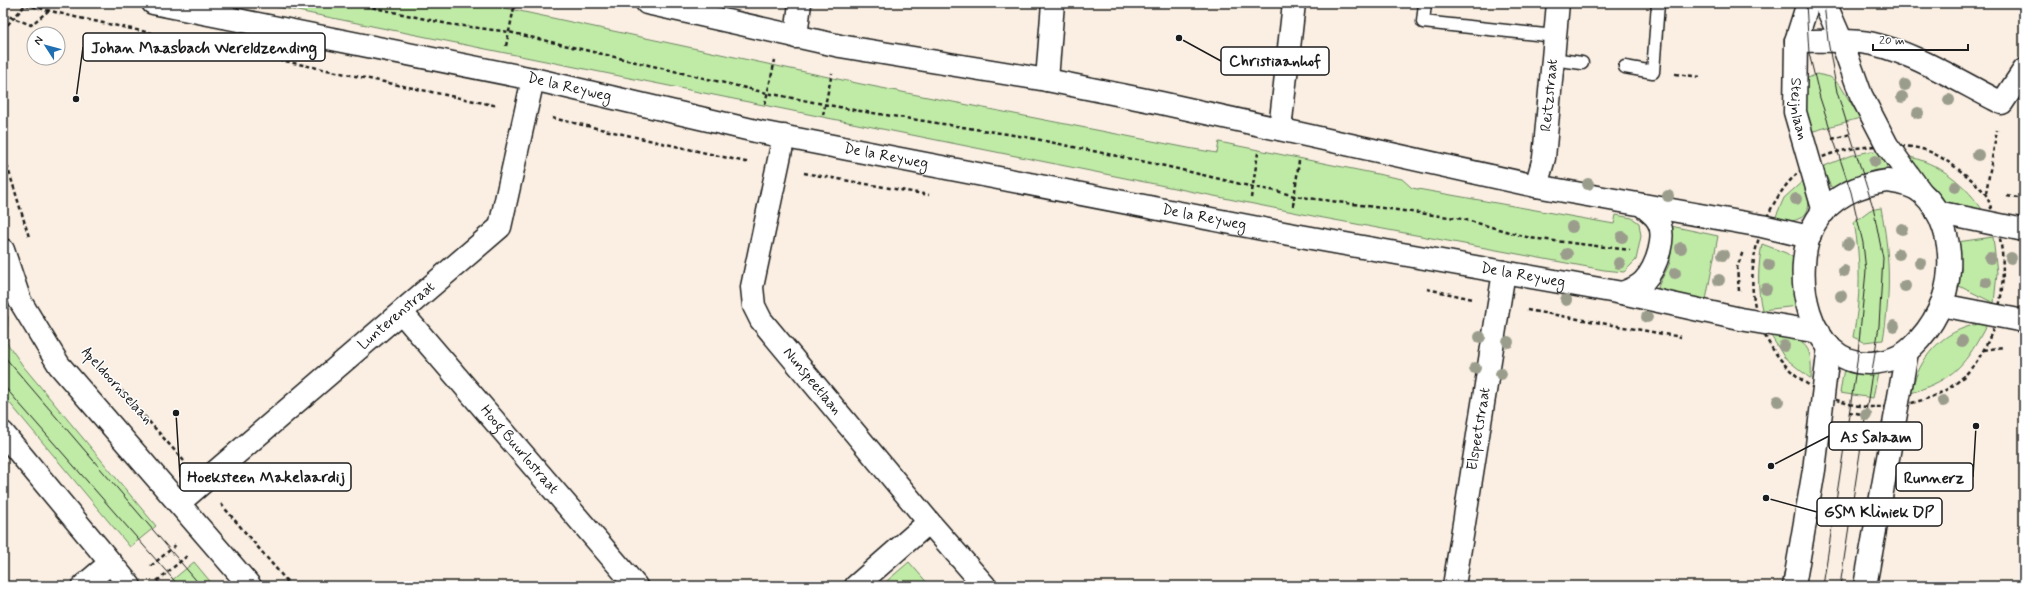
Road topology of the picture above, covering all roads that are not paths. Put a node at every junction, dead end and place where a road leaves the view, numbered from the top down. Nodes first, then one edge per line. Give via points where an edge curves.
1 (153, 3) edge
2 (646, 3) edge
3 (800, 3) edge
4 (1053, 3) edge
5 (1425, 3) edge
6 (1558, 3) edge
7 (1658, 3) edge
8 (1808, 3) edge
9 (1825, 3) edge
10 (1293, 8) edge
11 (788, 35) junction
12 (1555, 36) junction
13 (1796, 41) junction
14 (1842, 42) junction
15 (1552, 59) junction
16 (1582, 62) dead end
17 (1625, 68) dead end
18 (2024, 70) edge
19 (533, 79) junction
20 (1048, 80) junction
21 (1272, 127) junction
22 (784, 136) junction
23 (1536, 186) junction
24 (1921, 192) junction
25 (1642, 205) junction
26 (1824, 212) junction
27 (1937, 212) junction
28 (2024, 230) edge
29 (1809, 237) junction
30 (3, 250) edge
31 (1504, 272) junction
32 (1622, 293) junction
33 (11, 298) edge
34 (1941, 305) junction
35 (402, 313) junction
36 (2024, 321) edge
37 (1824, 339) junction
38 (1907, 352) junction
39 (3, 433) edge
40 (179, 504) junction
41 (929, 522) junction
42 (110, 563) junction
43 (979, 584) edge
44 (129, 585) edge
45 (83, 586) edge
46 (250, 586) edge
47 (636, 586) edge
48 (856, 586) edge
49 (1454, 586) edge
50 (1794, 586) edge
51 (1865, 586) edge

1 - 19 street, De la Reyweg
2 - 11 street
3 - 11 street
4 - 20 street
5 - 12 lane via 1423,22
6 - 12 street, Reitzstraat
7 - 17 lane via 1653,72
8 - 13 street, Steijnlaan
9 - 14 street
10 - 21 street via 1282,105
11 - 20 street
12 - 15 street, Reitzstraat
13 - 14 street
13 - 26 street, Steijnlaan via 1795,112
14 - 18 street via 1862,42 1912,58 2002,103
14 - 24 street via 1861,95 1883,136
15 - 16 lane
15 - 23 street, Reitzstraat via 1544,158
19 - 22 street, De la Reyweg
19 - 35 street, Lunterenstraat via 500,227
20 - 21 street
21 - 23 street
22 - 31 street, De la Reyweg via 1246,226
22 - 41 street, Nunspeetlaan via 752,287 754,306 761,320
23 - 25 street
24 - 26 street via 1904,183 1874,182 1842,195
24 - 27 street
25 - 29 street
25 - 32 street via 1657,219 1661,235 1659,255 1653,270 1644,282
26 - 29 street via 1814,224
27 - 28 street
27 - 34 street via 1945,235 1950,264
29 - 37 street via 1804,259 1804,288 1810,315
30 - 33 street, Apeldoornselaan
31 - 32 street, De la Reyweg
31 - 49 street, Elspeetstraat
32 - 37 street, De la Reyweg
33 - 40 street, Apeldoornselaan via 59,365
34 - 36 street
34 - 38 street via 1928,329
35 - 40 street, Lunterenstraat
35 - 47 street, Hoog Buurlostraat
37 - 38 street via 1845,358 1862,363 1880,363
37 - 50 street via 1822,401 1814,470
38 - 51 street
39 - 42 street
40 - 46 street, Apeldoornselaan
41 - 43 street, Nunspeetlaan
41 - 48 street
42 - 44 street
42 - 45 street

